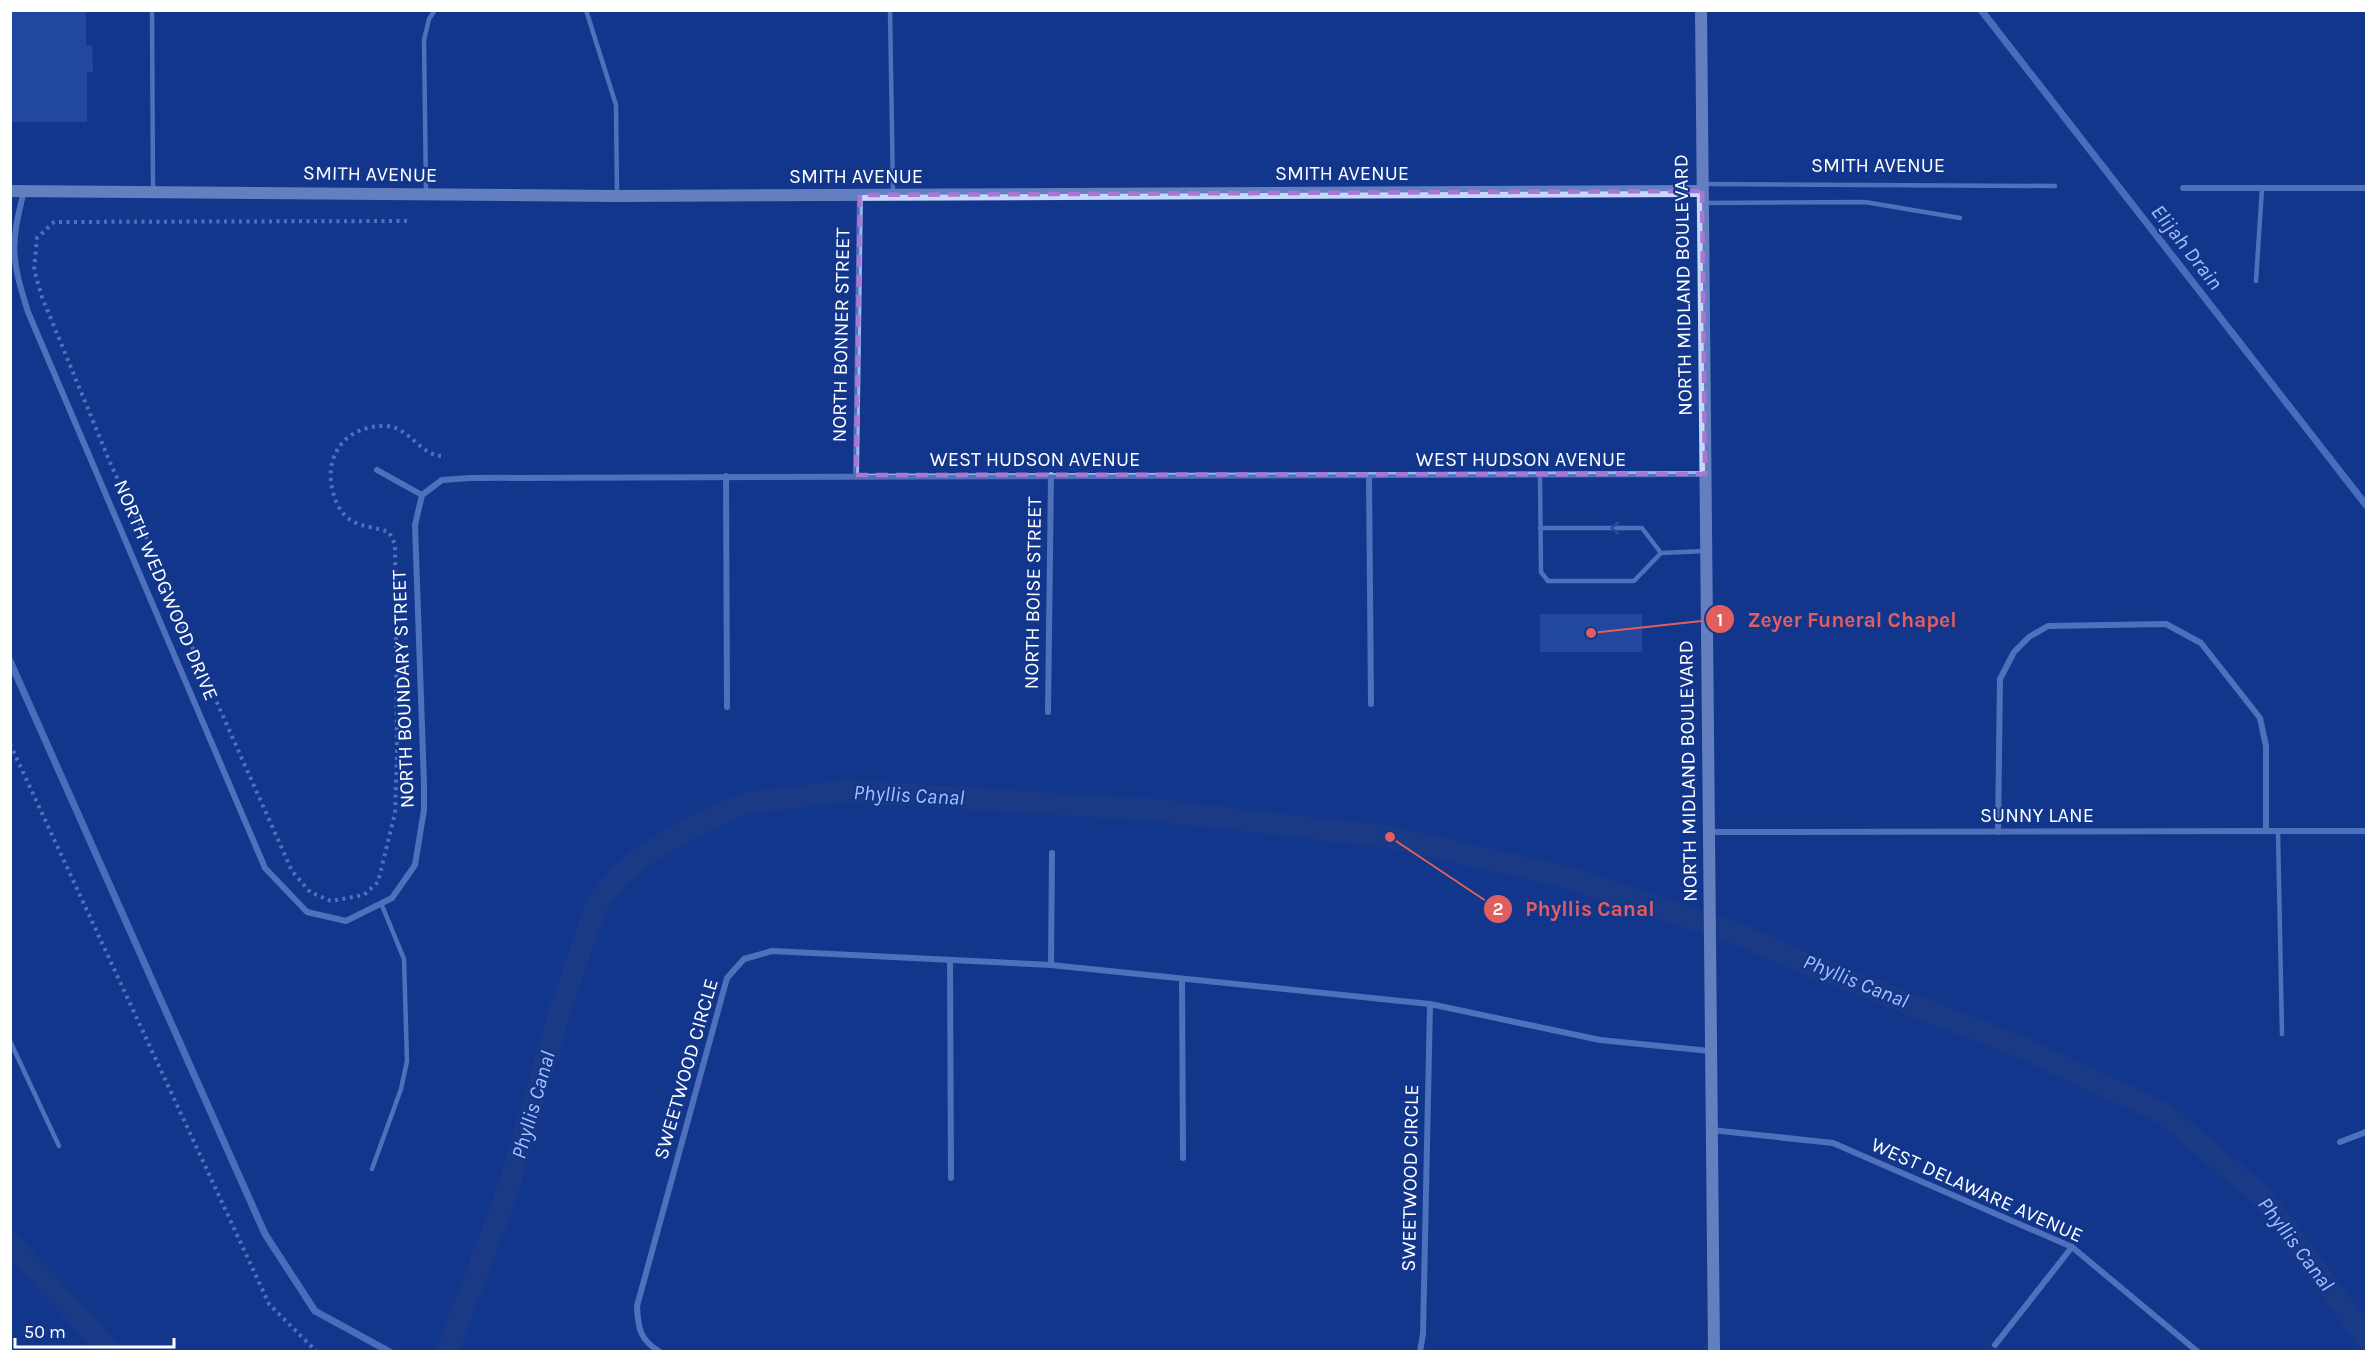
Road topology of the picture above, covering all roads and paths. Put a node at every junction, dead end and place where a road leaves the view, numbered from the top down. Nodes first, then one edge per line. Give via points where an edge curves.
1 (152, 10) edge
2 (435, 10) edge
3 (586, 10) edge
4 (890, 10) edge
5 (1701, 10) edge
6 (2055, 186) dead end
7 (2183, 188) dead end
8 (2262, 188) junction
9 (2367, 188) edge
10 (10, 191) edge
11 (24, 191) junction
12 (153, 192) junction
13 (1702, 193) junction
14 (426, 195) junction
15 (860, 195) junction
16 (893, 195) junction
17 (617, 196) junction
18 (1960, 218) dead end
19 (407, 221) dead end
20 (2256, 281) dead end
21 (441, 456) dead end
22 (377, 470) dead end
23 (1705, 474) junction
24 (856, 475) junction
25 (1051, 475) junction
26 (1540, 475) junction
27 (726, 476) junction
28 (1369, 476) junction
29 (422, 495) junction
30 (1540, 528) junction
31 (1705, 551) junction
32 (1661, 553) junction
33 (1371, 704) dead end
34 (727, 707) dead end
35 (1048, 712) dead end
36 (10, 744) edge
37 (2266, 831) junction
38 (2278, 831) junction
39 (2367, 831) edge
40 (1708, 832) junction
41 (1998, 832) junction
42 (1052, 853) dead end
43 (381, 903) junction
44 (950, 960) junction
45 (1051, 965) junction
46 (1182, 980) junction
47 (1430, 1004) junction
48 (2282, 1034) dead end
49 (10, 1041) edge
50 (1710, 1051) junction
51 (1711, 1130) junction
52 (2367, 1132) edge
53 (2340, 1142) dead end
54 (59, 1146) dead end
55 (1183, 1158) dead end
56 (372, 1169) dead end
57 (951, 1178) dead end
58 (2072, 1246) junction
59 (1995, 1345) dead end
60 (317, 1352) edge
61 (660, 1352) edge
62 (1420, 1352) edge
63 (1713, 1352) edge
64 (2198, 1352) edge

1 - 12 lane
2 - 14 lane via 424,40
3 - 17 lane via 616,105
4 - 16 lane
5 - 13 street, NORTH MIDLAND BOULEVARD
6 - 13 lane, SMITH AVENUE
7 - 8 street
8 - 9 street
8 - 20 lane
10 - 11 street, SMITH AVENUE
11 - 12 street, SMITH AVENUE
11 - 43 street, NORTH WEDGWOOD DRIVE via 13,233 14,266 27,312 266,868 307,912 317,916 346,921
12 - 14 street, SMITH AVENUE
13 - 16 street, SMITH AVENUE
13 - 18 lane via 1865,202
13 - 23 street, NORTH MIDLAND BOULEVARD
14 - 17 street, SMITH AVENUE
15 - 16 street, SMITH AVENUE
15 - 17 street, SMITH AVENUE
15 - 24 street, NORTH BONNER STREET
19 - 21 path via 54,222 37,238 34,270 42,297 185,631 292,871 310,892 331,901 364,895 378,882 395,813 397,756 395,544 389,532 353,521 337,506 330,481 331,459 342,441 361,430 386,426 406,432 422,447
22 - 29 street
23 - 26 street, WEST HUDSON AVENUE
23 - 31 street, NORTH MIDLAND BOULEVARD
24 - 25 street, WEST HUDSON AVENUE
24 - 27 street, WEST HUDSON AVENUE
25 - 28 street, WEST HUDSON AVENUE
25 - 35 street, NORTH BOISE STREET
26 - 28 street, WEST HUDSON AVENUE
26 - 30 lane
27 - 29 street, WEST HUDSON AVENUE via 470,478 442,480
27 - 34 street
28 - 33 street
29 - 43 street, NORTH BOUNDARY STREET via 415,525 424,810 415,865 392,898
32 -> 30 lane via 1642,528
30 - 32 lane via 1541,572 1548,581 1634,581
31 - 32 lane
31 - 40 street, NORTH MIDLAND BOULEVARD
36 - 60 path via 268,1304
37 - 38 street, SUNNY LANE
37 - 41 street, SUNNY LANE
37 - 41 street via 2266,746 2260,718 2201,643 2166,624 2048,626 2014,652 2000,679
38 - 39 street, SUNNY LANE
38 - 48 lane
40 - 41 street, SUNNY LANE
40 - 50 street, NORTH MIDLAND BOULEVARD
42 - 45 street
43 - 56 lane via 404,958 407,1060 401,1089
44 - 45 street, SWEETWOOD CIRCLE
44 - 57 street
44 - 61 street, SWEETWOOD CIRCLE via 772,951 744,958 727,978 636,1306 638,1326 646,1344
45 - 46 street, SWEETWOOD CIRCLE
46 - 47 street, SWEETWOOD CIRCLE
46 - 55 street
47 - 50 street, SWEETWOOD CIRCLE via 1600,1040
47 - 62 street, SWEETWOOD CIRCLE
49 - 54 lane
50 - 51 street, NORTH MIDLAND BOULEVARD
51 - 58 street, WEST DELAWARE AVENUE via 1833,1143
51 - 63 street, NORTH MIDLAND BOULEVARD
52 - 53 street
58 - 59 street
58 - 64 street, WEST DELAWARE AVENUE

